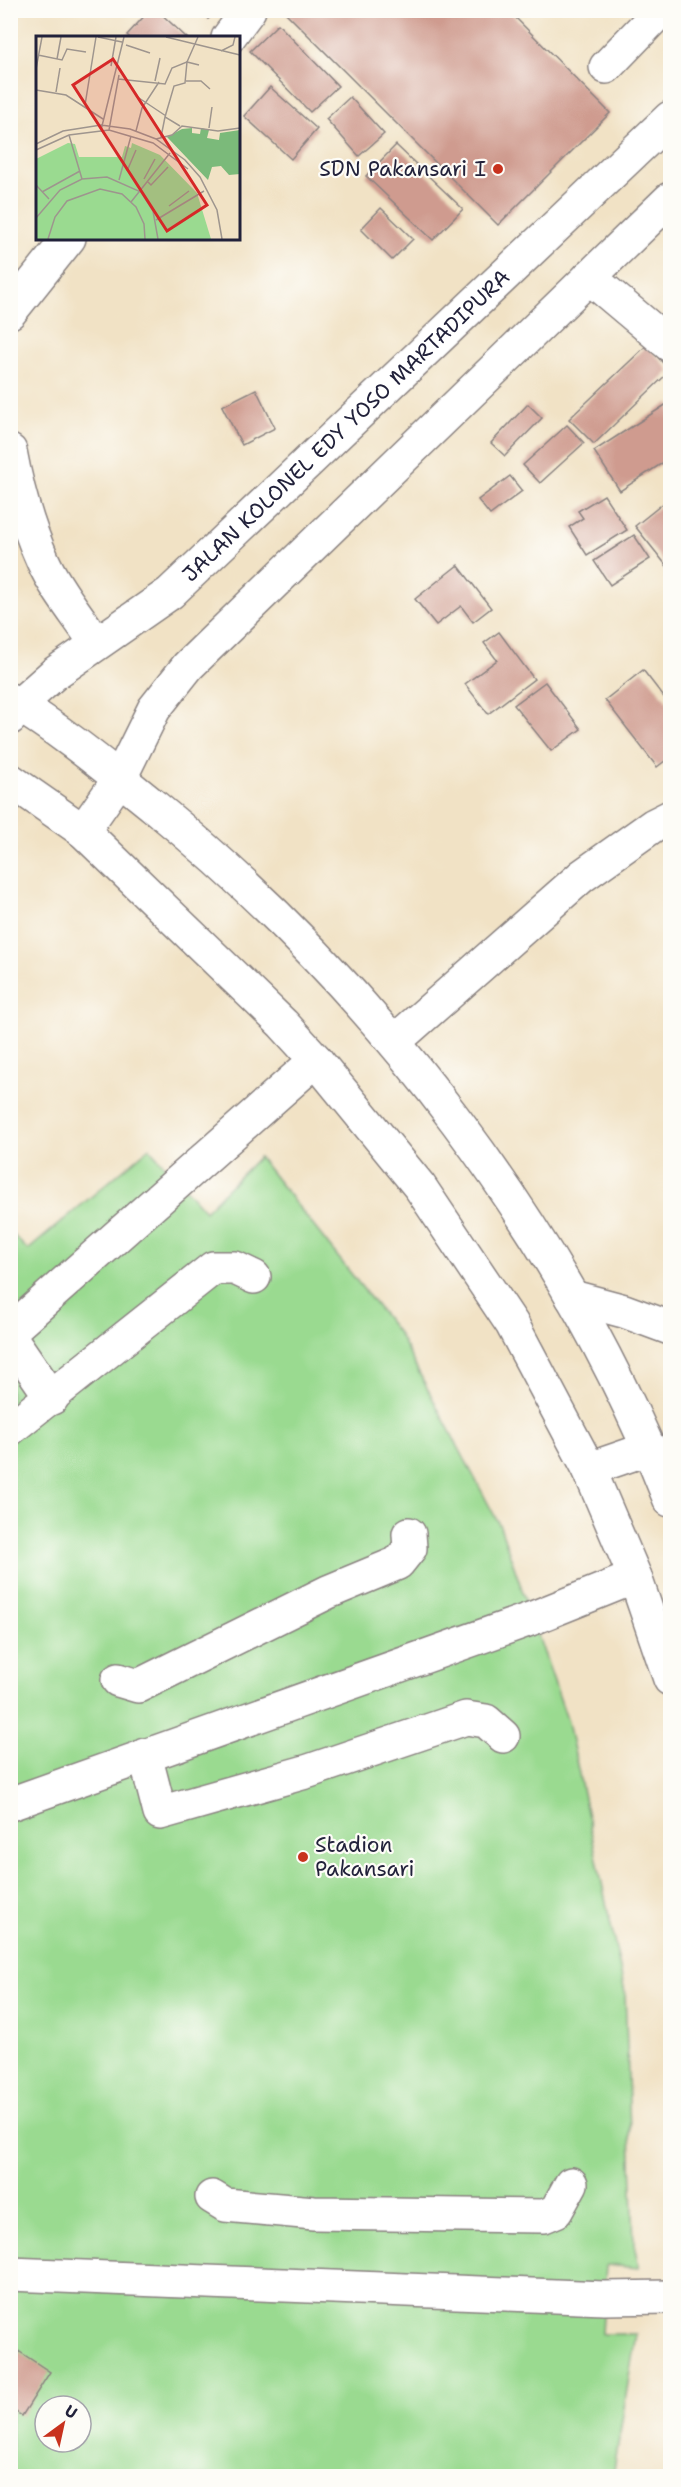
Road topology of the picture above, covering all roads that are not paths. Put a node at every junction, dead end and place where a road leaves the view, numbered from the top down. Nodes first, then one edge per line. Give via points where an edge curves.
1 (249, 10) edge
2 (661, 10) edge
3 (230, 36) edge
4 (606, 67) dead end
5 (670, 118) edge
6 (670, 199) edge
7 (67, 240) edge
8 (589, 277) junction
9 (10, 312) edge
10 (670, 345) edge
11 (10, 451) edge
12 (96, 643) junction
13 (13, 707) edge
14 (120, 778) junction
15 (10, 780) edge
16 (670, 817) edge
17 (83, 831) junction
18 (394, 1042) junction
19 (316, 1060) junction
20 (254, 1277) dead end
21 (572, 1297) junction
22 (665, 1318) edge
23 (10, 1331) edge
24 (10, 1337) edge
25 (52, 1398) junction
26 (10, 1429) edge
27 (650, 1448) junction
28 (589, 1469) junction
29 (670, 1500) edge
30 (409, 1534) dead end
31 (635, 1576) junction
32 (670, 1679) edge
33 (118, 1680) dead end
34 (503, 1736) dead end
35 (145, 1755) junction
36 (10, 1804) edge
37 (571, 2184) dead end
38 (212, 2197) dead end
39 (10, 2274) edge
40 (670, 2297) edge

1 - 3 main road
2 - 4 main road
5 - 12 main road, JALAN KOLONEL EDY YOSO MARTADIPURA via 170,593
6 - 8 main road
7 - 9 main road
8 - 10 main road
8 - 14 main road via 188,666 154,709
11 - 12 main road via 18,492 44,563
12 - 13 main road, JALAN KOLONEL EDY YOSO MARTADIPURA
13 - 14 main road
14 - 17 main road
14 - 18 main road via 262,901 337,976
15 - 17 main road
16 - 18 main road via 582,876
17 - 19 main road via 284,1024
18 - 21 main road via 489,1166
19 - 23 main road
19 - 28 main road via 420,1187 512,1324
20 - 25 main road via 235,1268 213,1268
21 - 22 main road
21 - 27 main road
24 - 25 main road
25 - 26 main road
27 - 28 main road
27 - 29 main road
28 - 31 main road
30 - 33 main road via 410,1548 398,1563 328,1592 138,1686
31 - 32 main road
31 - 35 main road via 533,1618
34 - 35 main road via 486,1721 466,1718 309,1771 160,1813
35 - 36 main road
37 - 38 main road via 556,2211 544,2216 314,2213 225,2205
39 - 40 main road via 604,2298

